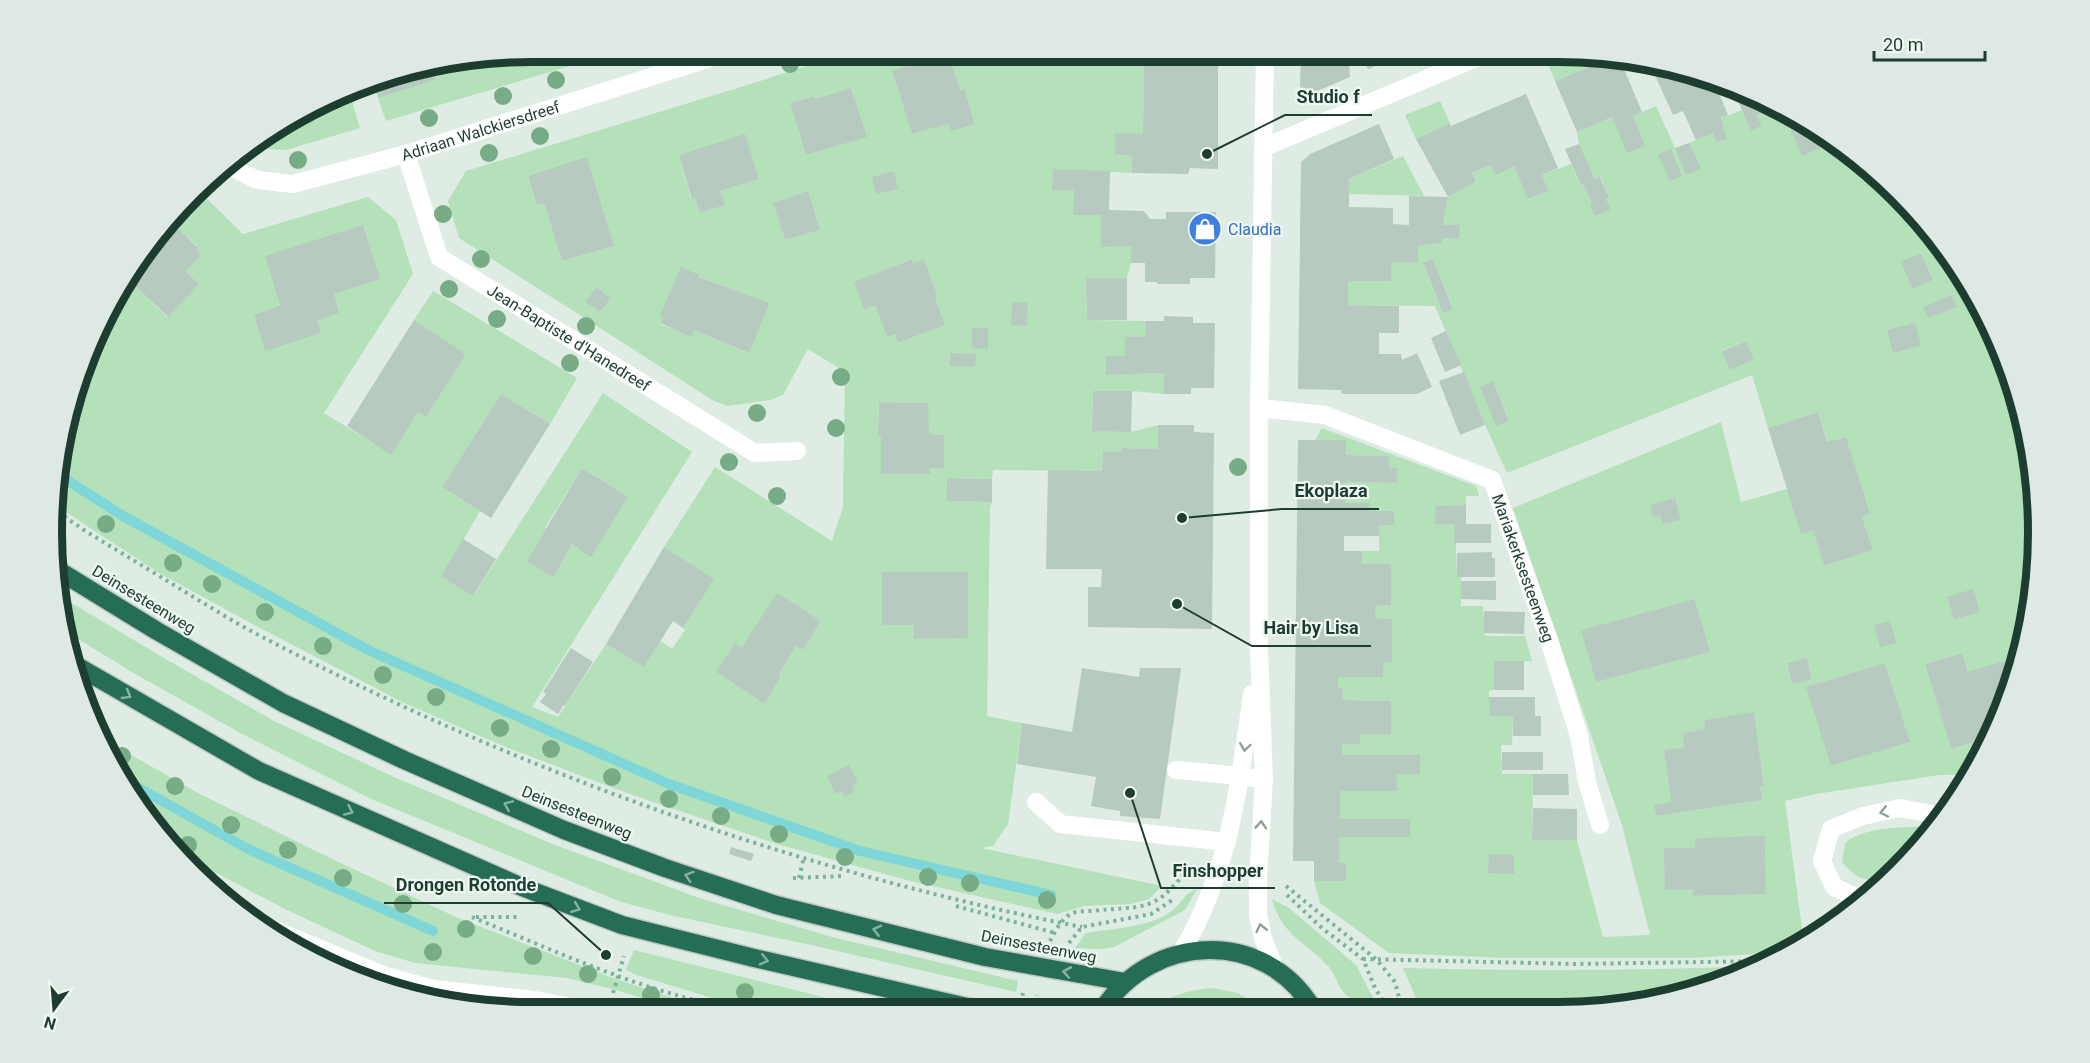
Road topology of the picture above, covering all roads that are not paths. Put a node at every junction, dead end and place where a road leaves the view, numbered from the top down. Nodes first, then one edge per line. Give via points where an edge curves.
1 (698, 62) edge
2 (1265, 62) edge
3 (1466, 62) edge
4 (1265, 147) junction
5 (406, 154) junction
6 (234, 168) edge
7 (1259, 408) junction
8 (796, 451) dead end
9 (64, 574) edge
10 (1259, 648) junction
11 (82, 669) edge
12 (1176, 770) dead end
13 (1240, 776) junction
14 (1264, 780) junction
15 (1036, 802) dead end
16 (1934, 814) edge
17 (1600, 825) dead end
18 (1227, 842) junction
19 (1854, 896) edge
20 (296, 939) edge
21 (1181, 952) junction
22 (1275, 969) junction
23 (1125, 982) junction
24 (545, 1002) edge
25 (945, 1002) edge
26 (1109, 1002) edge
27 (1307, 1002) edge

1 - 5 street, Adriaan Walckiersdreef
2 - 4 street
3 - 4 street
4 - 7 street
5 - 6 street, Adriaan Walckiersdreef via 293,184 257,180
5 - 8 street, Jean-Baptiste d'Hanedreef via 439,257 755,453
7 - 10 street
7 - 17 street, Mariakerksesteenweg via 1325,415 1492,480 1576,725
23 -> 9 highway, Deinsesteenweg via 985,957 776,905 564,830 283,703
10 -> 13 street
10 - 14 street
11 -> 25 highway via 259,771 522,887 622,925
12 - 13 street
13 - 14 street
13 - 18 street
22 -> 14 street via 1258,915
15 - 18 street via 1060,824
16 -> 19 street via 1900,808 1863,816 1831,829 1822,861 1834,887
18 - 21 street via 1206,905
20 - 24 street via 386,976 433,989
21 - 22 highway via 1230,951
21 - 23 highway via 1142,969
22 - 27 highway via 1293,983
23 - 26 highway

